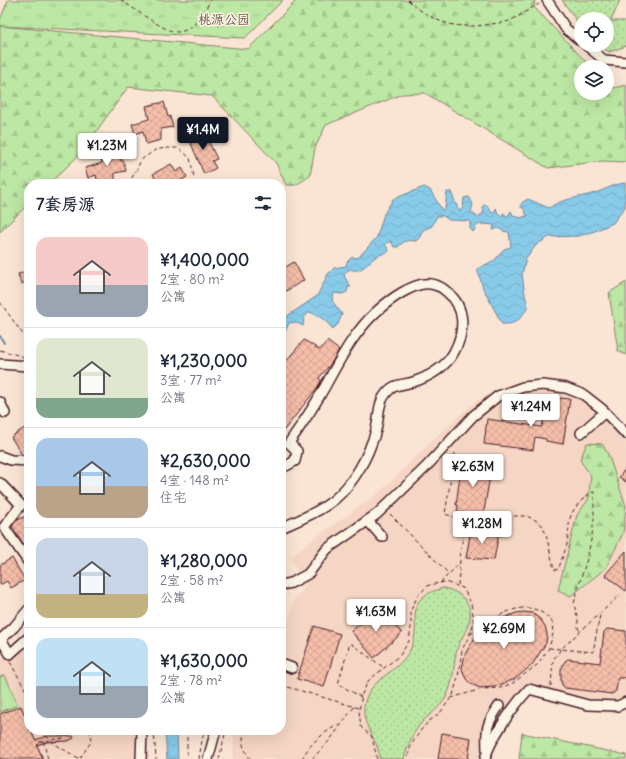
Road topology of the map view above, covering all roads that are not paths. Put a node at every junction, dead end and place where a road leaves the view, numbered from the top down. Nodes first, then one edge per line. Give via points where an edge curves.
1 (547, 0) edge
2 (574, 35) edge
3 (594, 52) edge
4 (626, 62) edge
5 (0, 364) edge
6 (24, 366) edge
7 (0, 402) edge
8 (605, 412) junction
9 (6, 413) dead end
10 (581, 433) dead end
11 (626, 434) edge
12 (286, 442) edge
13 (286, 444) edge
14 (0, 456) edge
15 (24, 461) edge
16 (286, 466) edge
17 (0, 483) edge
18 (24, 502) edge
19 (24, 504) edge
20 (368, 521) junction
21 (286, 526) edge
22 (2, 529) edge
23 (382, 537) dead end
24 (24, 557) edge
25 (286, 584) edge
26 (24, 615) edge
27 (0, 640) edge
28 (24, 641) edge
29 (286, 666) edge
30 (292, 668) dead end
31 (626, 702) edge
32 (499, 706) dead end
33 (142, 735) edge
34 (215, 735) edge
35 (486, 756) edge
36 (141, 759) edge
37 (208, 759) edge

1 - 2 street via 566,29
3 - 4 street via 604,60
5 - 6 street
7 - 9 street
8 - 10 street
8 - 11 street
8 - 20 street via 584,395 566,388 544,385 523,387 498,396 473,416 426,467
12 - 21 street via 319,397 342,355 376,313 415,286 431,284 443,288 459,304 462,327 453,354 443,366 429,375 391,389 380,405 373,441 367,455 345,489 328,504
13 - 16 street via 297,451 295,461
14 - 15 street
17 - 18 street
19 - 22 street
20 - 23 street
20 - 25 street via 327,550 308,574
22 - 24 street
26 - 27 street
27 - 28 street via 10,654
29 - 30 street
31 - 35 street via 618,706 588,704 529,689 496,736
32 - 35 street via 489,720
33 - 36 street
34 - 37 street

